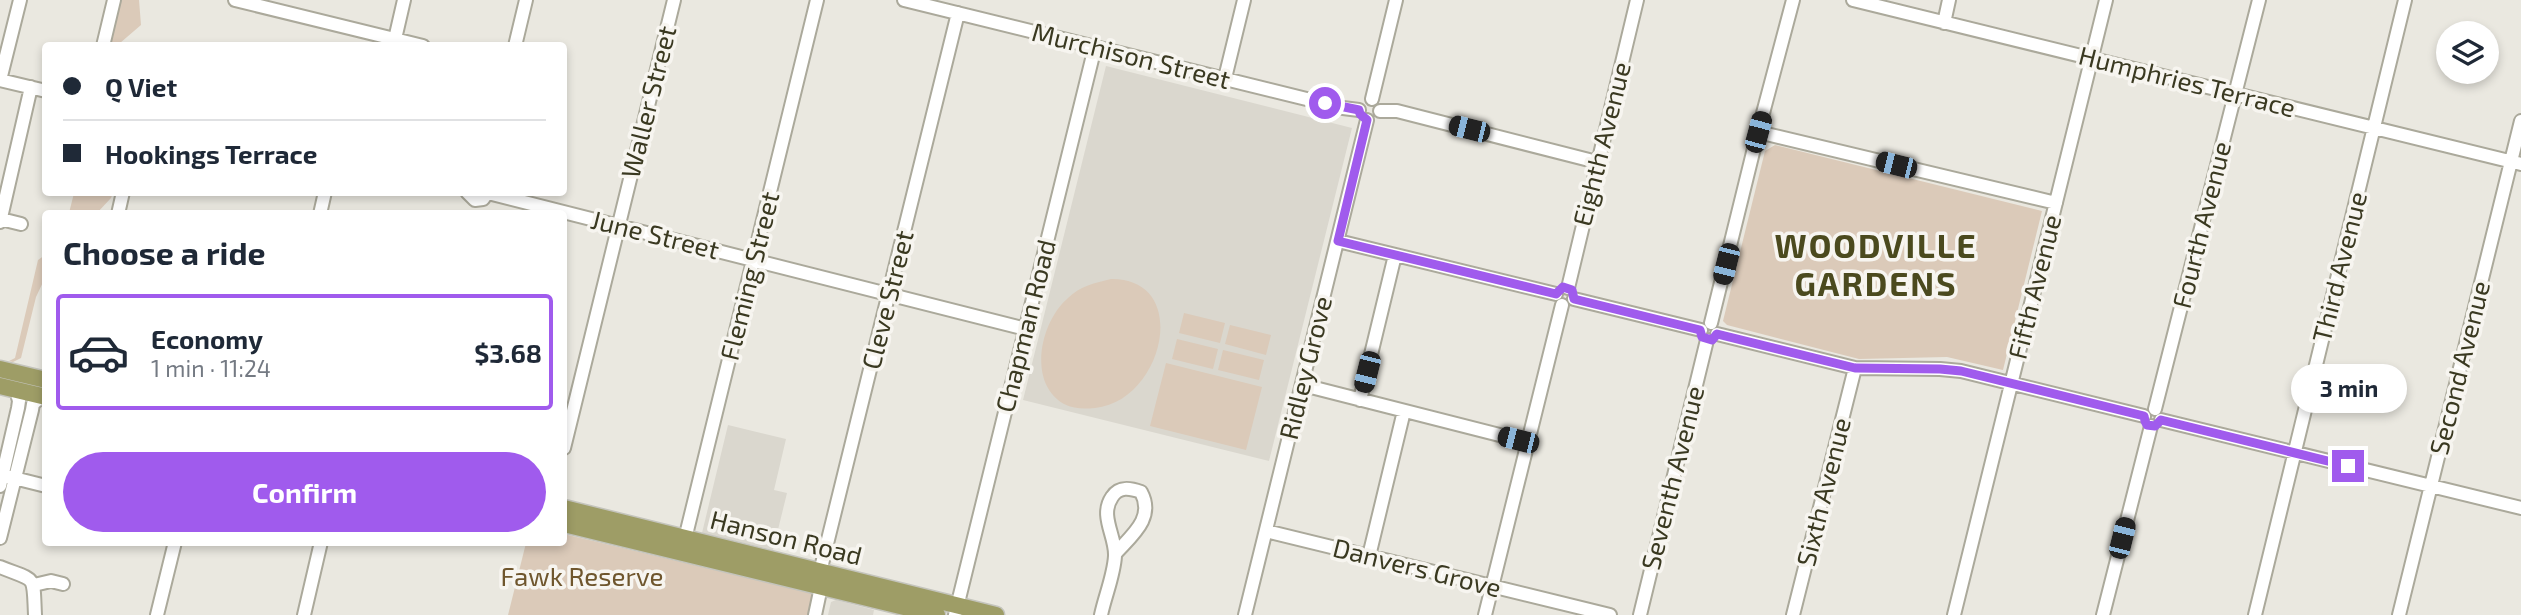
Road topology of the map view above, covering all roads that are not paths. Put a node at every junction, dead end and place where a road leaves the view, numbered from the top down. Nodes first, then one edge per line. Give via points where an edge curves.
1 (20, 0) edge
2 (114, 0) edge
3 (235, 0) edge
4 (404, 0) edge
5 (526, 0) edge
6 (674, 0) edge
7 (817, 0) edge
8 (904, 0) edge
9 (1244, 0) edge
10 (1396, 0) edge
11 (1637, 0) edge
12 (1793, 0) edge
13 (1853, 0) edge
14 (1949, 0) edge
15 (2106, 0) edge
16 (2259, 0) edge
17 (2405, 0) edge
18 (958, 13) junction
19 (1944, 23) junction
20 (395, 39) junction
21 (104, 42) edge
22 (407, 42) edge
23 (516, 42) edge
24 (1095, 47) junction
25 (2091, 59) junction
26 (1225, 78) junction
27 (0, 79) edge
28 (31, 87) junction
29 (42, 90) edge
30 (2235, 93) junction
31 (1372, 99) junction
32 (1380, 111) junction
33 (1363, 115) junction
34 (2521, 121) edge
35 (2374, 128) junction
36 (1758, 132) junction
37 (1597, 162) junction
38 (2516, 162) edge
39 (499, 196) edge
40 (2056, 203) junction
41 (553, 210) edge
42 (567, 214) edge
43 (0, 220) edge
44 (21, 224) dead end
45 (618, 227) junction
46 (1338, 241) junction
47 (1395, 255) junction
48 (753, 261) junction
49 (889, 294) junction
50 (1565, 296) junction
51 (1026, 329) junction
52 (1709, 332) junction
53 (1855, 368) junction
54 (0, 369) edge
55 (2011, 383) junction
56 (1303, 385) junction
57 (8, 388) edge
58 (42, 390) edge
59 (42, 391) edge
60 (42, 393) edge
61 (1360, 400) junction
62 (1404, 411) junction
63 (2153, 418) junction
64 (567, 436) edge
65 (1527, 442) junction
66 (2294, 453) junction
67 (6, 480) edge
68 (42, 485) edge
69 (2431, 487) junction
70 (2521, 508) edge
71 (567, 509) edge
72 (567, 525) edge
73 (1266, 531) junction
74 (0, 538) edge
75 (683, 545) junction
76 (174, 546) edge
77 (320, 546) edge
78 (1115, 554) junction
79 (1369, 556) junction
80 (0, 567) edge
81 (821, 579) junction
82 (63, 584) dead end
83 (34, 585) junction
84 (1492, 586) junction
85 (957, 610) edge
86 (35, 615) edge
87 (157, 615) edge
88 (304, 615) edge
89 (815, 615) edge
90 (937, 615) edge
91 (996, 615) edge
92 (1101, 615) edge
93 (1245, 615) edge
94 (1485, 615) edge
95 (1610, 615) edge
96 (1640, 615) edge
97 (1794, 615) edge
98 (1954, 615) edge
99 (2103, 615) edge
100 (2255, 615) edge
101 (2399, 615) edge

1 - 27 street
2 - 21 street
3 - 20 street
4 - 20 street
5 - 23 street
6 - 45 street, Waller Street
7 - 48 street, Fleming Street
8 - 18 street, Murchison Street
9 - 26 street
10 - 31 street
11 - 37 street, Eighth Avenue
12 - 36 street, Seventh Avenue
13 - 19 street, Humphries Terrace
14 - 19 street
15 - 25 street, Fifth Avenue
16 - 30 street, Fourth Avenue
17 - 35 street, Third Avenue
18 - 24 street, Murchison Street
18 - 49 street, Cleve Street
19 - 25 street, Humphries Terrace
20 - 22 street
24 - 26 street, Murchison Street
24 - 51 street, Chapman Road
25 - 30 street, Humphries Terrace
25 - 40 street, Fifth Avenue
26 - 33 street, Murchison Street
27 - 28 street
28 - 29 street
28 - 43 street
30 - 35 street, Humphries Terrace
30 - 63 street, Fourth Avenue
31 - 32 street
31 - 33 street via 1363,101
32 - 33 street via 1378,116
32 - 37 street via 1397,111
33 - 46 street, Ridley Grove
34 - 38 street, Second Avenue
35 - 38 street, Humphries Terrace
35 - 66 street, Third Avenue
36 - 40 street
36 - 52 street, Seventh Avenue
37 - 50 street, Eighth Avenue
38 - 69 street, Second Avenue
39 - 41 street, June Street
40 - 55 street, Fifth Avenue
42 - 45 street, June Street
43 - 44 street
45 - 48 street, June Street
45 - 64 street, Waller Street
46 - 47 street
46 - 56 street, Ridley Grove
47 - 50 street
47 - 61 street
48 - 49 street, June Street
48 - 75 street, Fleming Street
49 - 51 street, June Street
49 - 81 street, Cleve Street
50 - 52 street
50 - 65 street, Eighth Avenue
51 - 85 street, Chapman Road
52 - 53 street
52 - 96 street, Seventh Avenue
53 - 55 street via 1940,369
53 - 97 street, Sixth Avenue
54 - 58 main road
55 - 63 street
55 - 98 street, Fifth Avenue
56 - 61 street
56 - 73 street, Ridley Grove
57 - 59 main road
57 - 67 street via 19,408
60 - 67 street via 33,404
61 - 62 street
62 - 65 street
62 - 79 street
63 - 66 street
63 - 99 street, Fourth Avenue
65 - 84 street, Eighth Avenue
66 - 69 street
66 - 100 street, Third Avenue
67 - 68 street
67 - 74 street
69 - 70 street
69 - 101 street, Second Avenue
71 - 75 main road, Hanson Road
72 - 75 main road, Hanson Road
73 - 79 street, Danvers Grove
73 - 93 street, Ridley Grove
75 - 81 main road, Hanson Road
76 - 87 street
77 - 88 street
78 - 78 street via 1108,503 1115,492 1128,488 1141,492 1147,502 1145,518
78 - 92 street
79 - 84 street, Danvers Grove
80 - 83 street via 24,574
81 - 85 main road, Hanson Road
81 - 89 street, Cleve Street
81 - 90 main road, Hanson Road
82 - 83 street
83 - 86 street
84 - 94 street, Eighth Avenue
84 - 95 street, Danvers Grove
85 - 91 main road, Hanson Road

